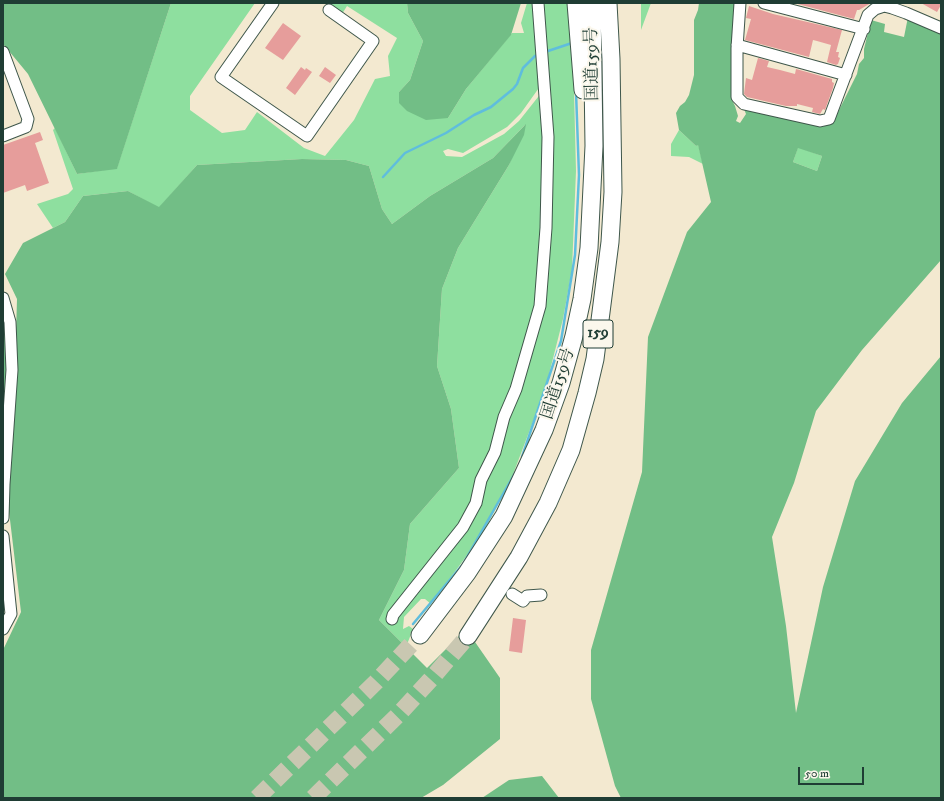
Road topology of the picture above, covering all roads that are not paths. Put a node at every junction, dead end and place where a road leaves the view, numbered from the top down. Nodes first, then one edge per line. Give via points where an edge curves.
1 (273, 3) edge
2 (538, 3) edge
3 (576, 3) edge
4 (592, 3) edge
5 (608, 3) edge
6 (618, 3) edge
7 (740, 3) edge
8 (764, 3) edge
9 (900, 3) edge
10 (329, 10) dead end
11 (906, 13) junction
12 (941, 28) edge
13 (864, 29) junction
14 (737, 45) junction
15 (5, 60) edge
16 (846, 75) junction
17 (3, 136) edge
18 (614, 154) junction
19 (589, 248) junction
20 (3, 298) edge
21 (3, 518) edge
22 (3, 536) edge
23 (512, 594) dead end
24 (540, 595) dead end
25 (392, 619) dead end
26 (3, 629) edge
27 (420, 634) tunnel mouth
28 (468, 636) tunnel mouth

1 - 10 street via 221,77 307,136 373,41
2 - 25 street via 548,137 546,228 540,306 516,389 504,417 495,452 481,480 476,503 462,527
3 - 19 highway, 159 via 587,162
4 - 19 highway, 国道159号 / 159 via 594,146
5 - 18 highway, 国道159号 / 159
6 - 18 highway, 159
7 - 14 street
8 - 13 street
9 - 11 street
11 - 12 street
11 - 13 street via 884,6 878,7 868,15
13 - 16 street
14 - 16 street
14 - 16 street via 737,97 744,104 751,106 820,121 829,119
15 - 17 street via 28,124
18 - 28 highway, 国道159号 / 159 via 610,242 595,359 571,450 548,503 519,557
19 - 27 highway, 国道159号 / 159 via 574,336 544,430 504,516 467,573
20 - 21 street via 10,322 12,370
22 - 26 street via 11,614
23 - 24 street via 523,601 527,596

